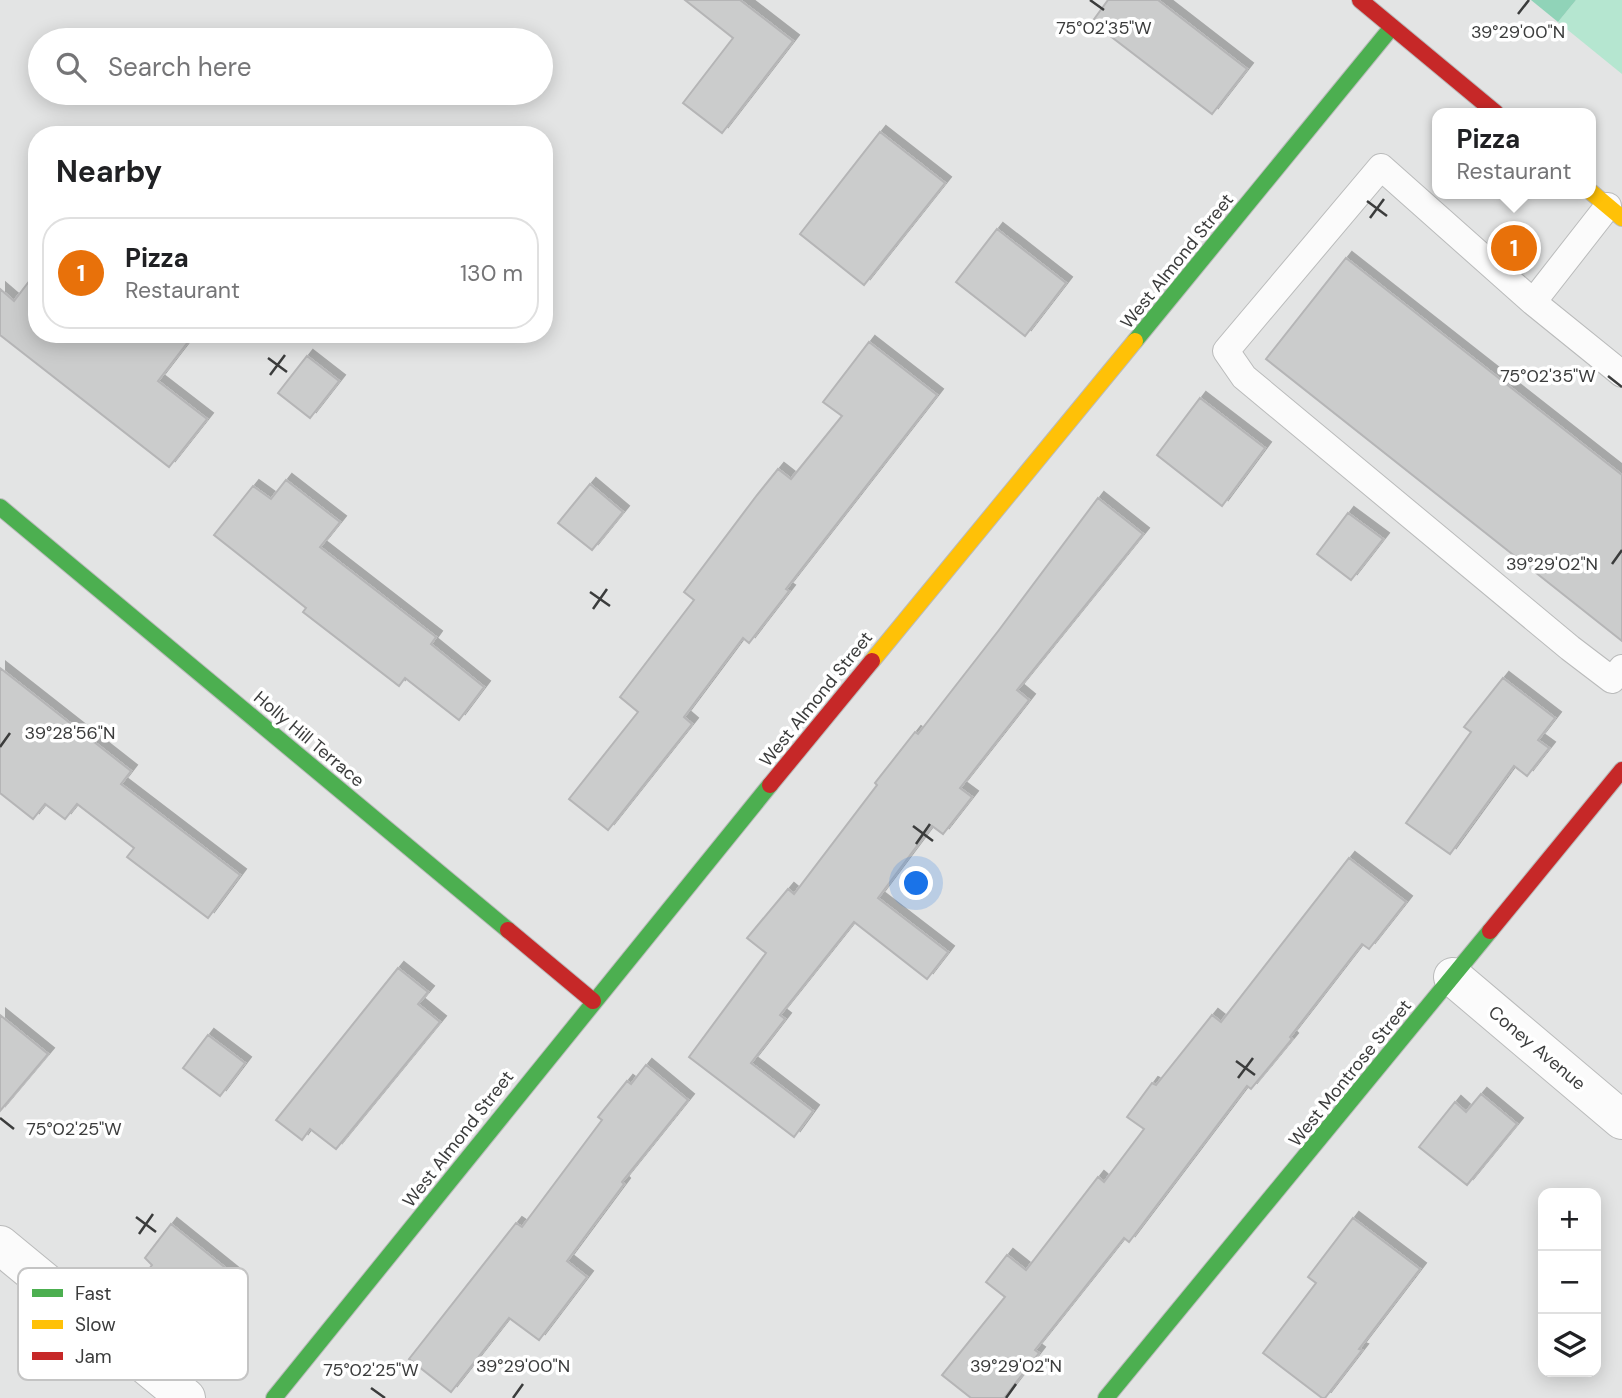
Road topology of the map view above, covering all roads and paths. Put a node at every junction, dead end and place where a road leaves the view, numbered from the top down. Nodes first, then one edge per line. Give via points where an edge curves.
1 (1360, 0) edge
2 (1392, 27) junction
3 (1490, 108) edge
4 (1607, 205) edge
5 (1533, 302) junction
6 (1622, 374) edge
7 (0, 507) edge
8 (1622, 668) edge
9 (1622, 770) edge
10 (1453, 977) junction
11 (593, 1001) junction
12 (1622, 1119) edge
13 (0, 1245) edge
14 (28, 1268) edge
15 (164, 1380) edge
16 (186, 1398) edge
17 (274, 1398) edge
18 (1106, 1398) edge

1 - 2 street
2 - 3 street
2 - 11 street, West Almond Street
4 - 5 lane
5 - 6 lane
5 - 8 lane via 1381,167 1226,351 1244,377 1570,648 1612,680
7 - 11 street, Holly Hill Terrace
9 - 10 street, West Montrose Street
10 - 12 street, Coney Avenue
10 - 18 street, West Montrose Street
11 - 17 street, West Almond Street
13 - 14 street
15 - 16 street

